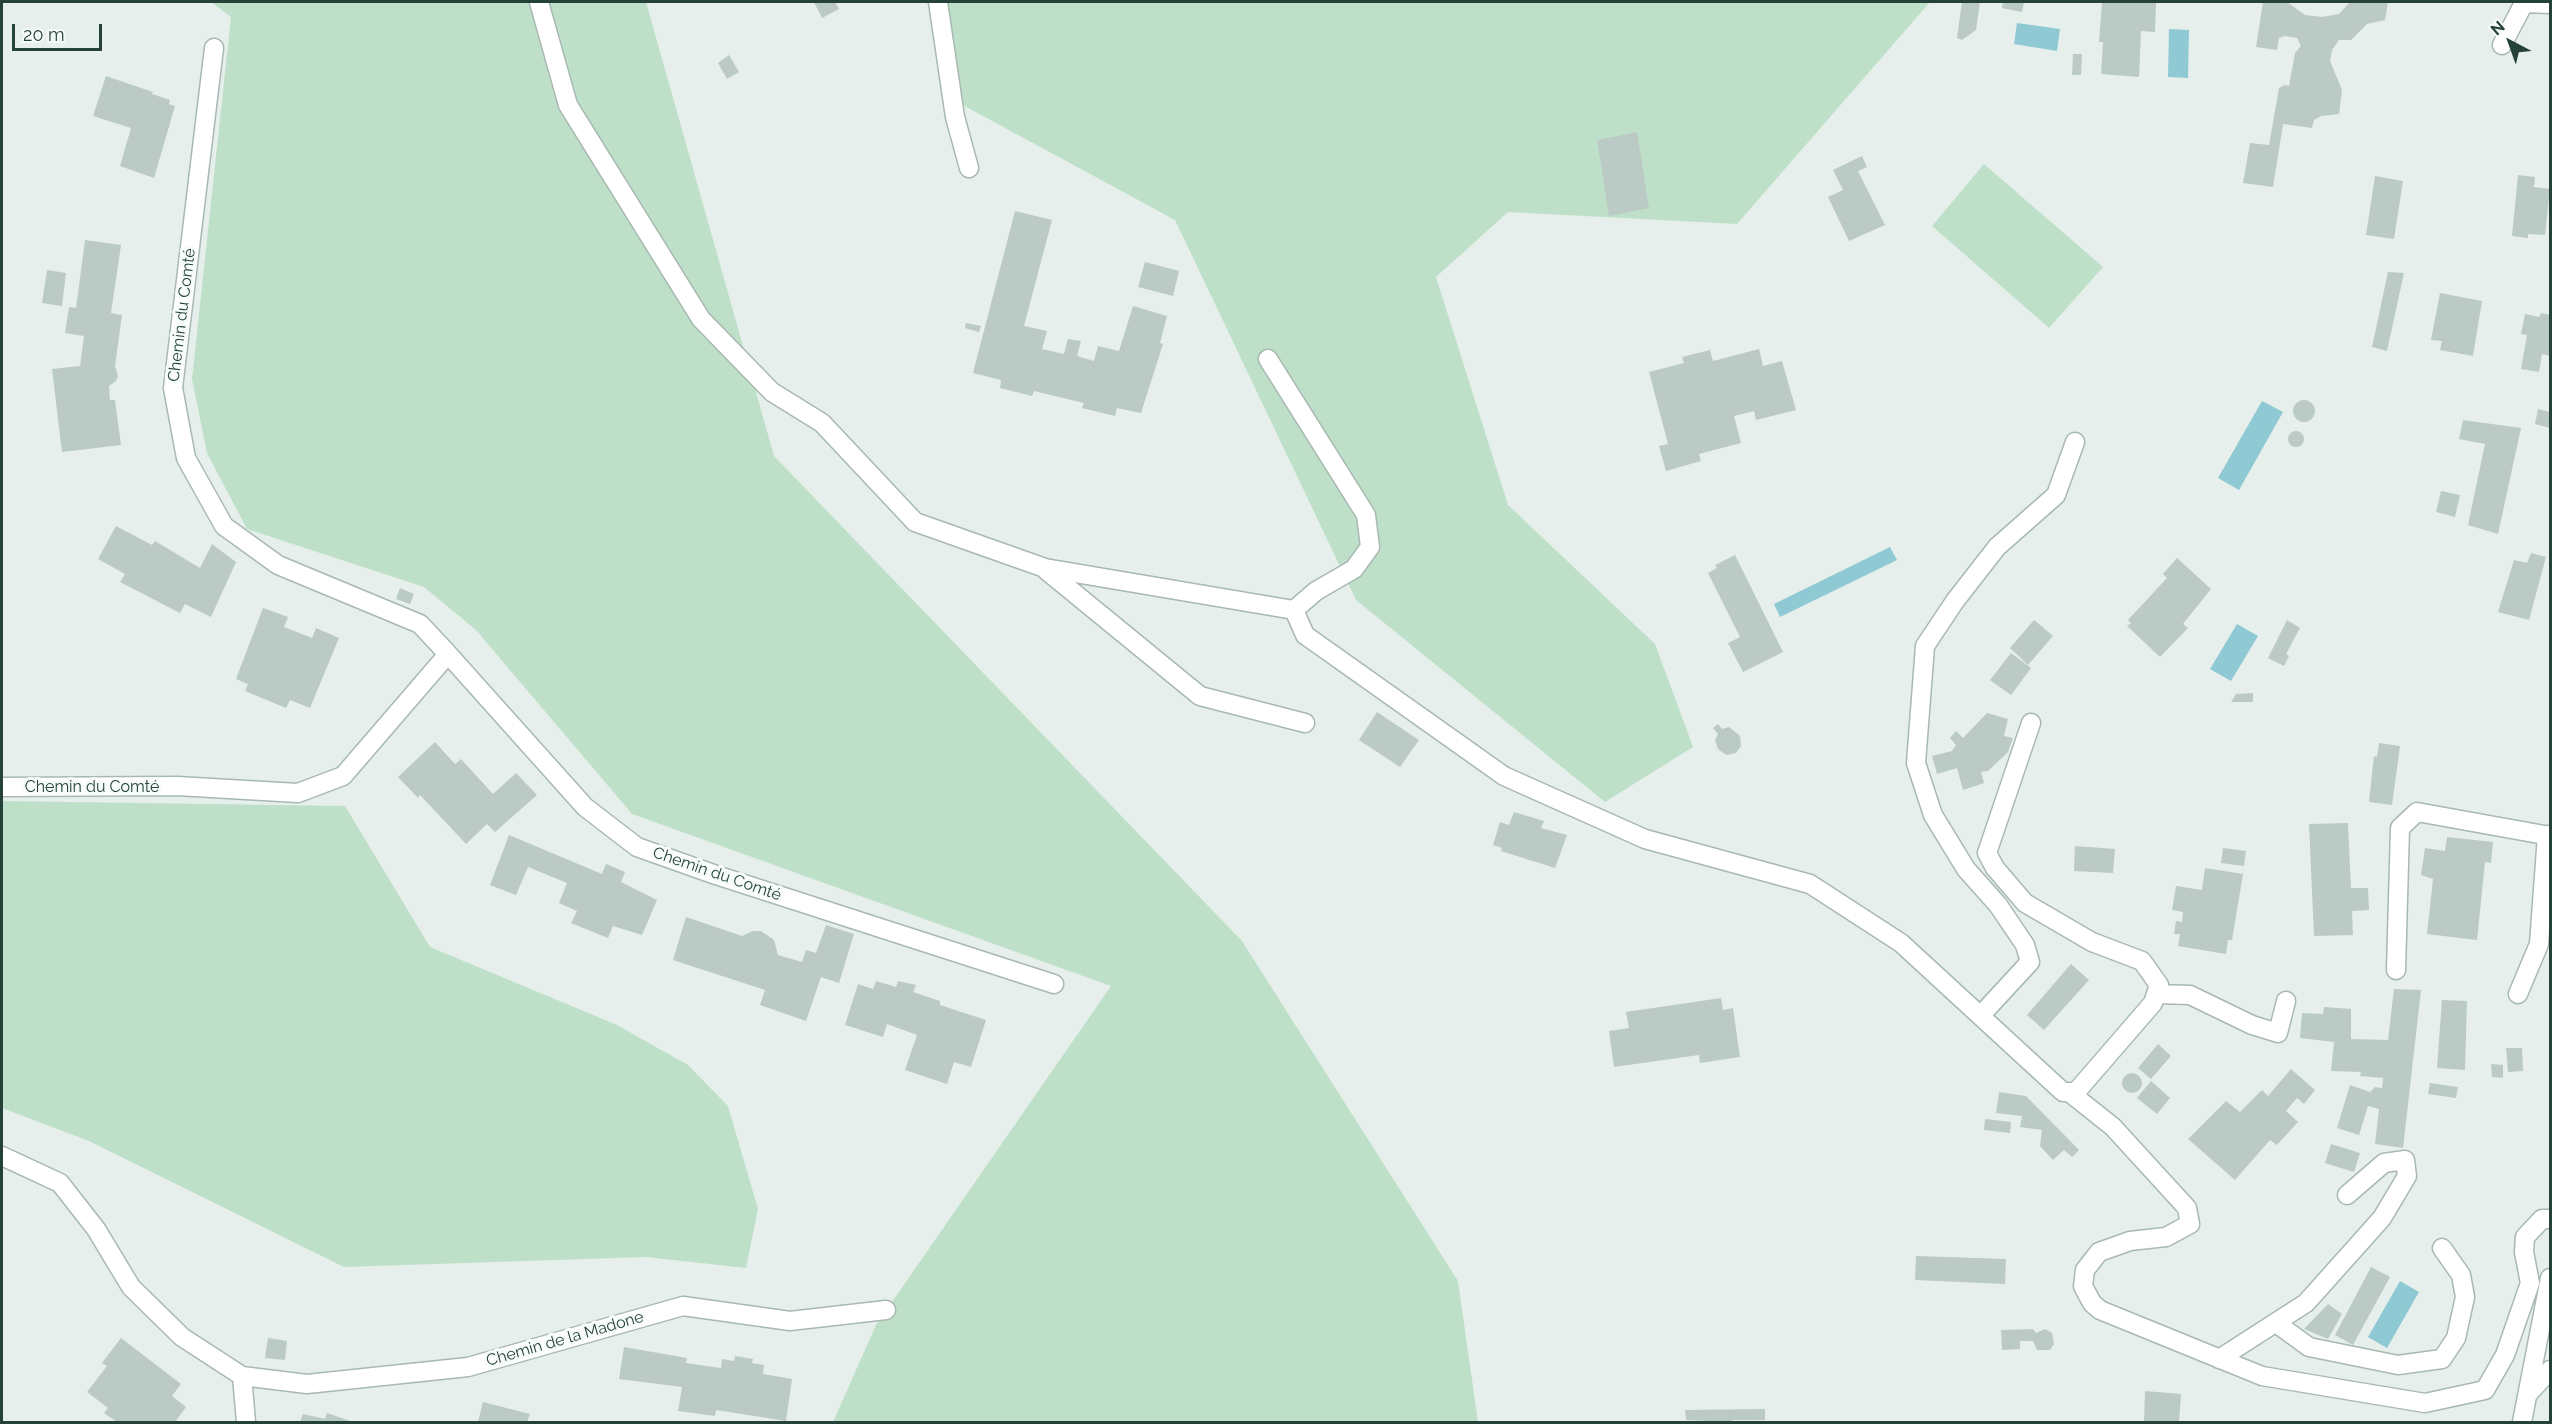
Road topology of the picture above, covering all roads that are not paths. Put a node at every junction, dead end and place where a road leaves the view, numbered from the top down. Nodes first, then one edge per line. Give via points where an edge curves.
1 (539, 2) edge
2 (938, 2) edge
3 (2550, 4) edge
4 (2502, 45) dead end
5 (214, 48) dead end
6 (969, 168) dead end
7 (1268, 359) dead end
8 (2075, 442) dead end
9 (1045, 568) junction
10 (1294, 610) junction
11 (448, 654) junction
12 (1305, 723) dead end
13 (2031, 723) dead end
14 (2, 787) edge
15 (2549, 836) edge
16 (2396, 970) dead end
17 (1054, 984) dead end
18 (2156, 994) junction
19 (2518, 994) dead end
20 (2286, 1001) dead end
21 (1981, 1015) junction
22 (2069, 1092) junction
23 (2, 1156) edge
24 (2347, 1195) dead end
25 (2550, 1219) edge
26 (2442, 1248) dead end
27 (2550, 1278) edge
28 (886, 1310) dead end
29 (2276, 1323) junction
30 (2219, 1359) junction
31 (2550, 1370) edge
32 (242, 1376) junction
33 (2528, 1394) junction
34 (246, 1422) edge
35 (2522, 1422) edge

1 - 9 street via 568,105 701,319 772,392 822,423 915,522
2 - 6 street via 955,117
3 - 4 street via 2524,3
5 - 11 street, Chemin du Comté via 172,388 186,458 224,526 278,566 420,624
7 - 10 street via 1366,515 1370,547 1354,569 1316,591
8 - 21 street via 2056,495 1997,547 1954,601 1925,646 1916,763 1930,804 1966,868 1998,905 2025,945 2030,962
9 - 10 street
9 - 12 street via 1200,696
10 - 21 street via 1305,635 1504,776 1645,839 1810,884 1901,943
11 - 14 street, Chemin du Comté via 343,776 298,793 177,786
11 - 17 street, Chemin du Comté via 585,807 637,847
13 - 18 street via 1987,853 2025,903 2092,942 2142,961 2158,985
15 - 16 street via 2417,812 2400,828
15 - 19 street via 2539,944
18 - 20 street via 2190,995 2252,1026 2278,1033
18 - 22 street via 2153,1003 2076,1092
21 - 22 street via 2063,1092
22 - 30 street via 2120,1135 2187,1208 2190,1224 2166,1237 2130,1240 2099,1252 2085,1270 2083,1286 2092,1303 2100,1310
23 - 32 street, Chemin de la Madone via 60,1184 96,1228 131,1287 182,1336
24 - 29 street via 2384,1163 2404,1160 2408,1176 2382,1218 2306,1303
25 - 30 street via 2542,1219 2525,1237 2530,1283 2505,1355 2485,1390 2425,1402 2262,1376
26 - 29 street via 2461,1275 2464,1297 2456,1338 2442,1359 2397,1365 2309,1347
27 - 33 street
28 - 32 street, Chemin de la Madone via 790,1321 683,1306 468,1366 308,1384
29 - 30 street
31 - 33 street
32 - 34 street
33 - 35 street

